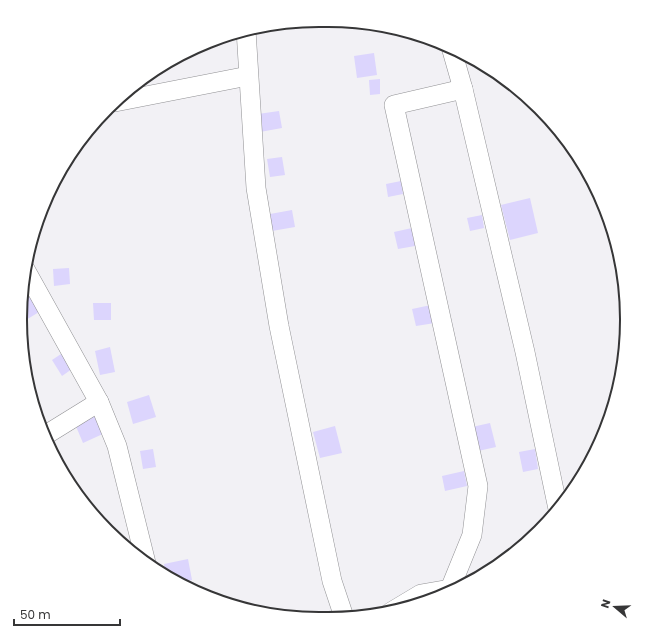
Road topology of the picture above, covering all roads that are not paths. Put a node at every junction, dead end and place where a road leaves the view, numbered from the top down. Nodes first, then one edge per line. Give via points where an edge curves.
1 (246, 36) edge
2 (453, 55) edge
3 (248, 76) junction
4 (463, 89) junction
5 (127, 100) edge
6 (30, 279) edge
7 (99, 402) junction
8 (50, 432) edge
9 (556, 502) edge
10 (144, 554) edge
11 (453, 584) edge
12 (432, 593) edge
13 (413, 599) edge
14 (342, 611) edge

1 - 3 street
2 - 4 street
3 - 5 street
3 - 14 street via 256,188 279,326 332,581
4 - 9 street via 525,352
4 - 11 street via 394,105 478,486 472,535
6 - 7 street
7 - 8 street
7 - 10 street via 118,446
12 - 13 street via 421,594

